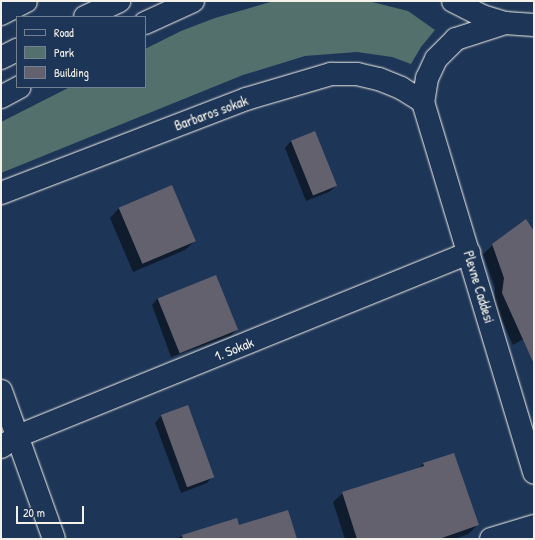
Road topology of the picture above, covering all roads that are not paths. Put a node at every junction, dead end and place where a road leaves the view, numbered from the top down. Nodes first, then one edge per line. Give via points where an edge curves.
1 (26, 1) edge
2 (119, 1) edge
3 (193, 1) edge
4 (453, 1) edge
5 (1, 14) edge
6 (87, 16) edge
7 (146, 23) edge
8 (505, 23) junction
9 (534, 25) edge
10 (16, 50) edge
11 (1, 58) edge
12 (18, 88) edge
13 (1, 97) edge
14 (423, 102) junction
15 (1, 193) edge
16 (469, 254) junction
17 (1, 391) edge
18 (10, 442) edge
19 (534, 472) edge
20 (534, 526) edge
21 (54, 539) edge
22 (491, 539) edge

1 - 5 main road
2 - 6 main road
3 - 7 main road
4 - 8 main road via 482,16
8 - 9 main road
8 - 14 main road via 456,39 436,59 427,78
10 - 11 main road
12 - 13 main road
14 - 15 main road, Barbaros sokak via 401,88 379,79 357,74 331,74 246,99
14 - 16 main road, Plevne Caddesi
16 - 18 main road, 1. Sokak
16 - 19 main road, Plevne Caddesi
17 - 18 main road
18 - 21 main road
20 - 22 main road

